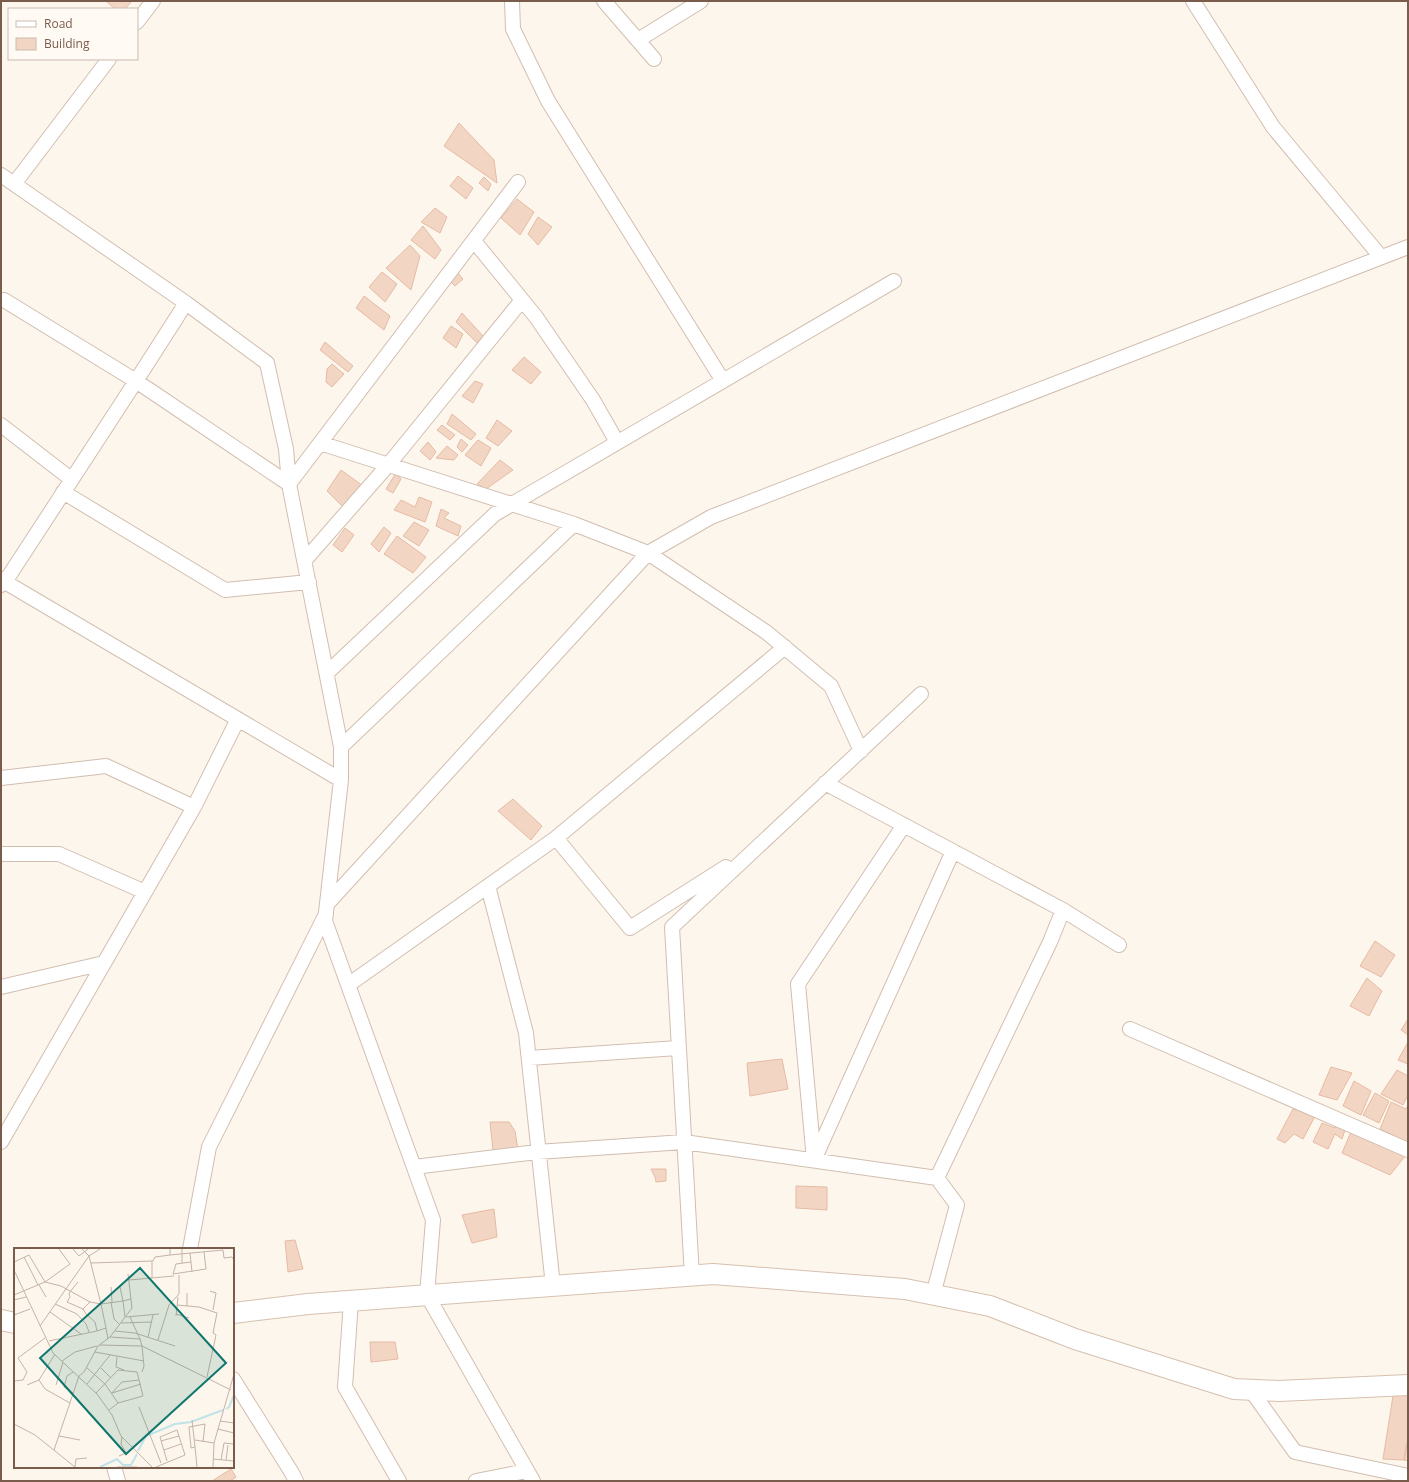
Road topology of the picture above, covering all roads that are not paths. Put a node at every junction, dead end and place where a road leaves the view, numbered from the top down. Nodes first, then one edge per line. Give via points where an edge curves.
1 (153, 1) edge
2 (512, 1) edge
3 (604, 1) edge
4 (701, 1) edge
5 (1193, 1) edge
6 (138, 21) edge
7 (638, 40) junction
8 (654, 59) dead end
9 (108, 60) edge
10 (1, 175) edge
11 (518, 182) dead end
12 (14, 184) junction
13 (474, 241) junction
14 (1408, 247) edge
15 (1381, 257) junction
16 (894, 281) dead end
17 (4, 300) dead end
18 (522, 300) junction
19 (186, 303) junction
20 (136, 381) junction
21 (723, 381) junction
22 (1, 425) edge
23 (617, 442) junction
24 (320, 443) junction
25 (389, 464) junction
26 (71, 480) junction
27 (289, 484) junction
28 (63, 492) junction
29 (512, 504) junction
30 (574, 524) junction
31 (648, 554) junction
32 (304, 560) junction
33 (2, 582) edge
34 (309, 582) junction
35 (785, 647) junction
36 (327, 673) junction
37 (921, 694) dead end
38 (238, 719) junction
39 (341, 747) junction
40 (861, 751) junction
41 (1, 778) edge
42 (341, 780) junction
43 (826, 783) junction
44 (194, 808) junction
45 (904, 825) junction
46 (556, 838) junction
47 (754, 850) junction
48 (953, 851) junction
49 (1, 854) edge
50 (488, 886) junction
51 (145, 892) junction
52 (326, 909) junction
53 (1063, 910) junction
54 (1120, 945) dead end
55 (104, 963) junction
56 (348, 985) junction
57 (1, 987) edge
58 (1130, 1029) dead end
59 (678, 1048) junction
60 (529, 1058) junction
61 (1, 1142) edge
62 (684, 1142) junction
63 (1408, 1150) edge
64 (539, 1152) junction
65 (814, 1160) junction
66 (414, 1168) junction
67 (937, 1178) junction
68 (190, 1248) edge
69 (692, 1276) junction
70 (553, 1286) junction
71 (427, 1295) junction
72 (933, 1295) junction
73 (350, 1301) junction
74 (234, 1313) edge
75 (1, 1320) edge
76 (14, 1323) edge
77 (234, 1381) edge
78 (1408, 1385) edge
79 (1250, 1390) junction
80 (114, 1468) edge
81 (530, 1476) edge
82 (1408, 1476) edge
83 (118, 1481) edge
84 (296, 1481) edge
85 (400, 1481) edge
86 (476, 1481) edge

1 - 6 street
2 - 21 street via 513,29 548,101
3 - 7 street
4 - 7 street
5 - 15 street via 1273,127
7 - 8 street
9 - 12 street
10 - 12 street
11 - 13 street
12 - 19 street
13 - 18 street
13 - 24 street
14 - 15 street
15 - 31 street via 711,517
16 - 21 street
17 - 20 street
18 - 23 street via 593,400
18 - 25 street
19 - 20 street
19 - 27 street via 267,363 286,449
20 - 26 street
20 - 27 street
21 - 23 street
22 - 26 street
23 - 29 street
24 - 25 street
24 - 27 street
25 - 29 street
25 - 32 street
26 - 28 street
27 - 32 street
28 - 33 street
28 - 34 street via 225,590
29 - 30 street
29 - 36 street via 495,514
30 - 31 street
30 - 39 street
31 - 35 street
31 - 52 street
32 - 34 street
33 - 38 street
34 - 36 street
35 - 40 street via 831,686
35 - 46 street
36 - 39 street
37 - 40 street
38 - 42 street
38 - 44 street
39 - 42 street
40 - 43 street
41 - 44 street via 106,766
42 - 52 street
43 - 45 street
43 - 47 street
44 - 51 street
45 - 48 street
45 - 65 street via 798,984
46 - 47 street via 630,928
46 - 50 street
47 - 59 street via 672,927
48 - 53 street
48 - 65 street
49 - 51 street via 59,854
50 - 56 street
50 - 60 street via 526,1033
51 - 55 street
52 - 56 street via 325,922
52 - 68 street via 209,1147
53 - 54 street
53 - 67 street
55 - 57 street
55 - 61 street
56 - 66 street
58 - 63 street
59 - 60 street
59 - 62 street
60 - 64 street
62 - 64 street
62 - 65 street
62 - 69 street
64 - 66 street
64 - 70 street
65 - 67 street
66 - 71 street via 433,1220
67 - 72 street via 957,1205
69 - 70 main road
69 - 72 main road via 713,1274 905,1289
70 - 71 main road
71 - 73 main road
71 - 81 street
72 - 79 main road via 990,1306 1075,1339 1234,1389
73 - 74 main road
73 - 85 street via 345,1387
75 - 76 main road
77 - 84 street
78 - 79 main road
79 - 82 street via 1295,1452
80 - 83 street
81 - 86 street

